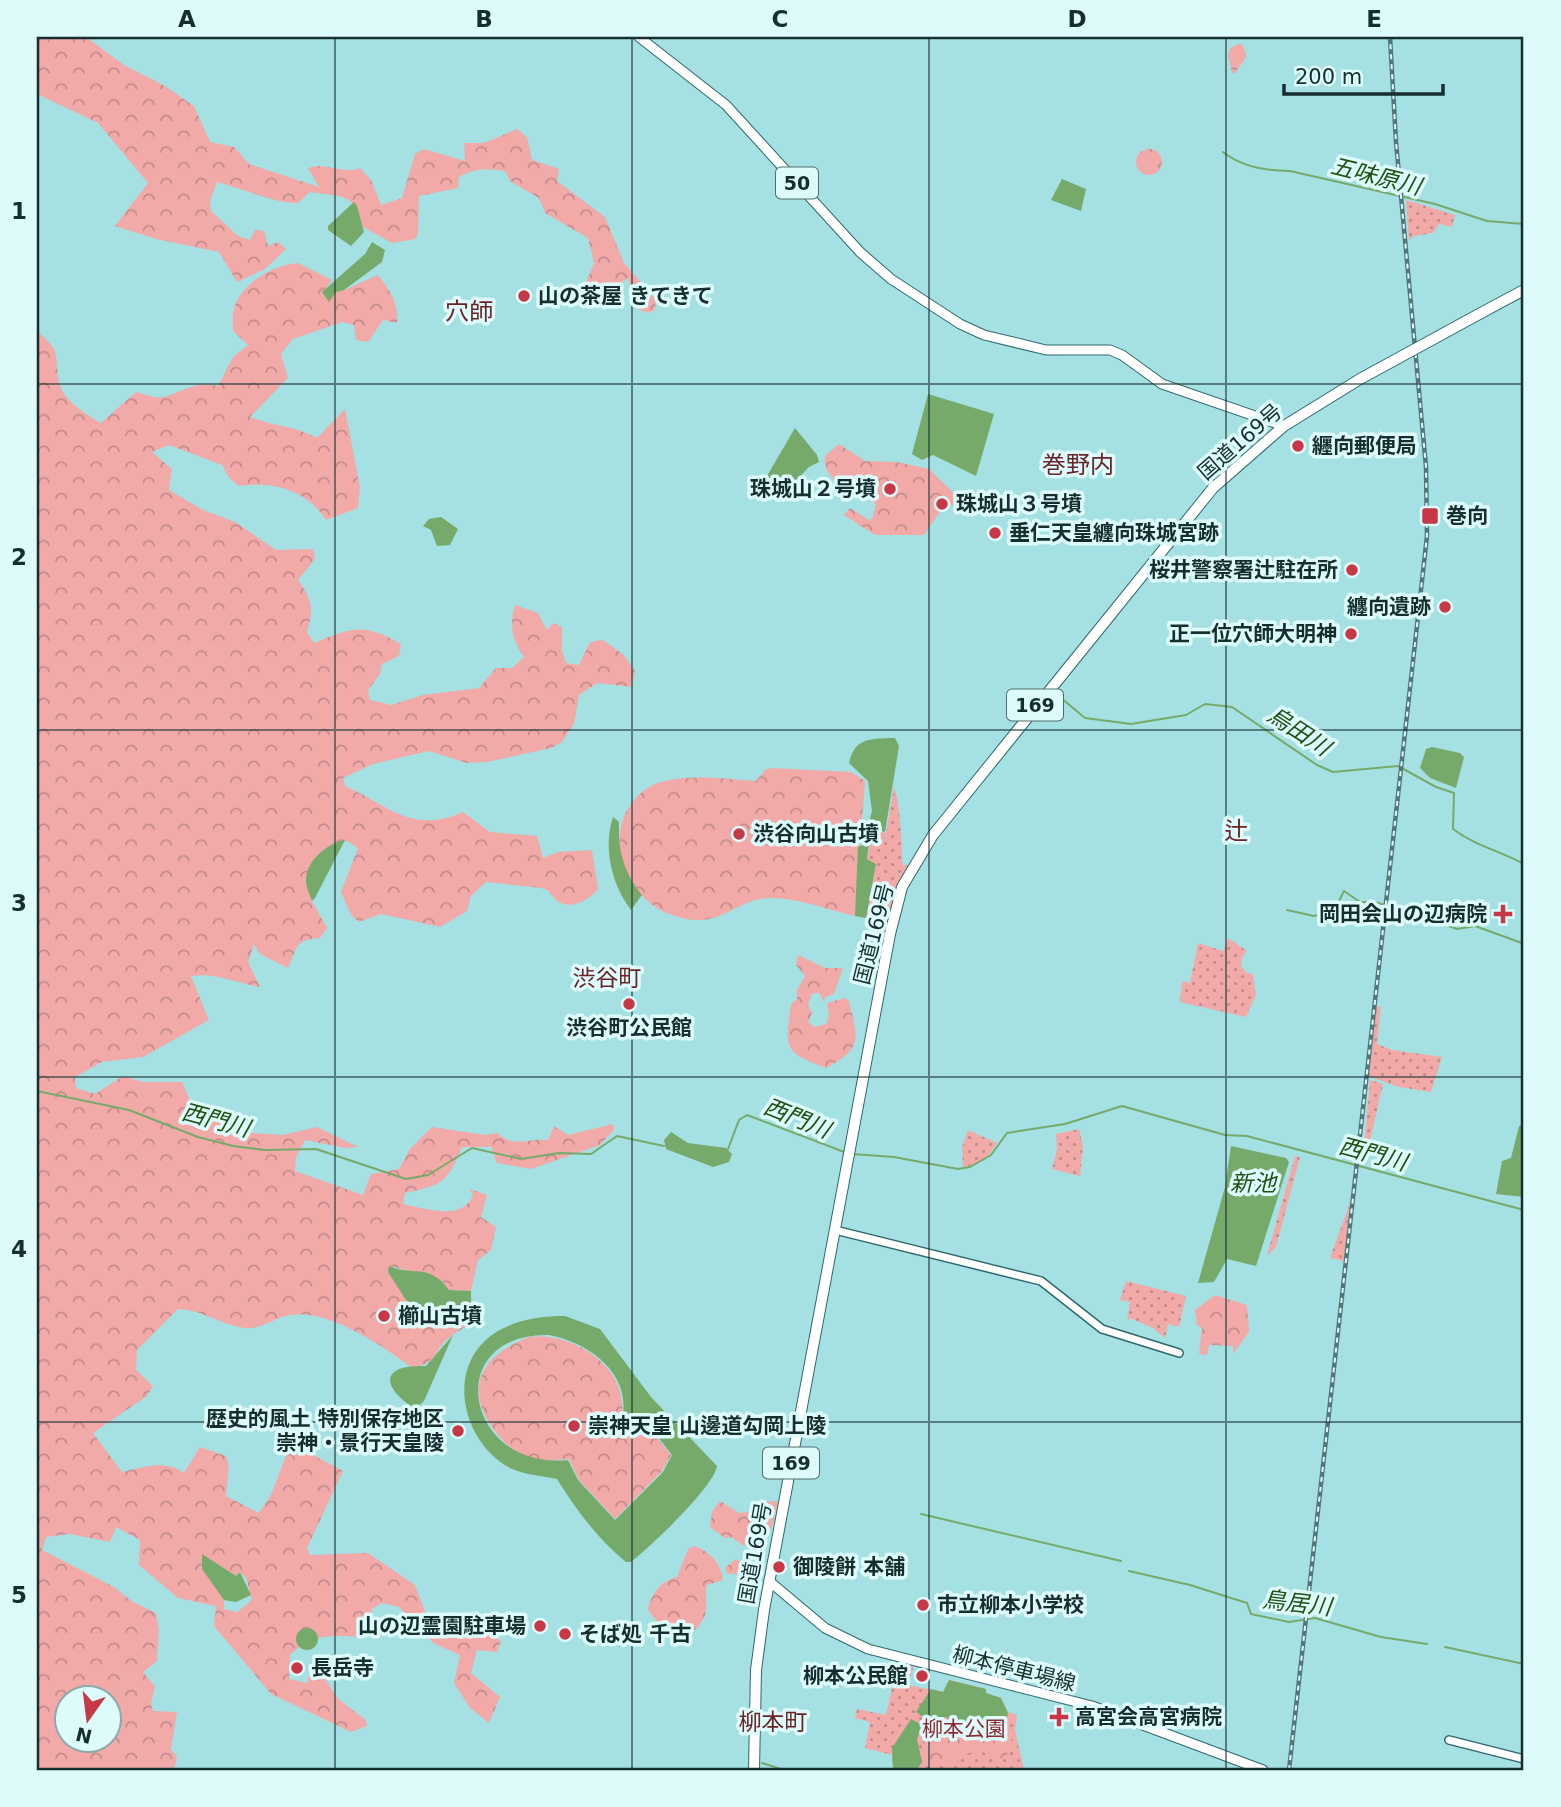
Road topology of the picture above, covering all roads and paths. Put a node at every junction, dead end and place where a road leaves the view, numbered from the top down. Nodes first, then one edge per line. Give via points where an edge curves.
1 (639, 37) edge
2 (1524, 290) edge
3 (1284, 426) junction
4 (835, 1230) junction
5 (1179, 1353) dead end
6 (769, 1581) junction
7 (1449, 1740) dead end
8 (1524, 1759) edge
9 (754, 1770) edge
10 (1263, 1770) edge

1 - 3 main road, 50 via 726,105 860,252 891,279 960,324 984,335 1046,350 1110,350 1162,384
2 - 3 highway, 国道169号 / 169, bridge
3 - 4 highway, 国道169号 / 169 via 1213,488 1004,744 902,887
4 - 5 street via 1041,1281 1102,1329
4 - 6 highway, 国道169号 / 169
6 - 9 highway, 国道169号 / 169 via 756,1670
6 - 10 main road, 柳本停車場線 via 825,1628 868,1649 1092,1706
7 - 8 street

